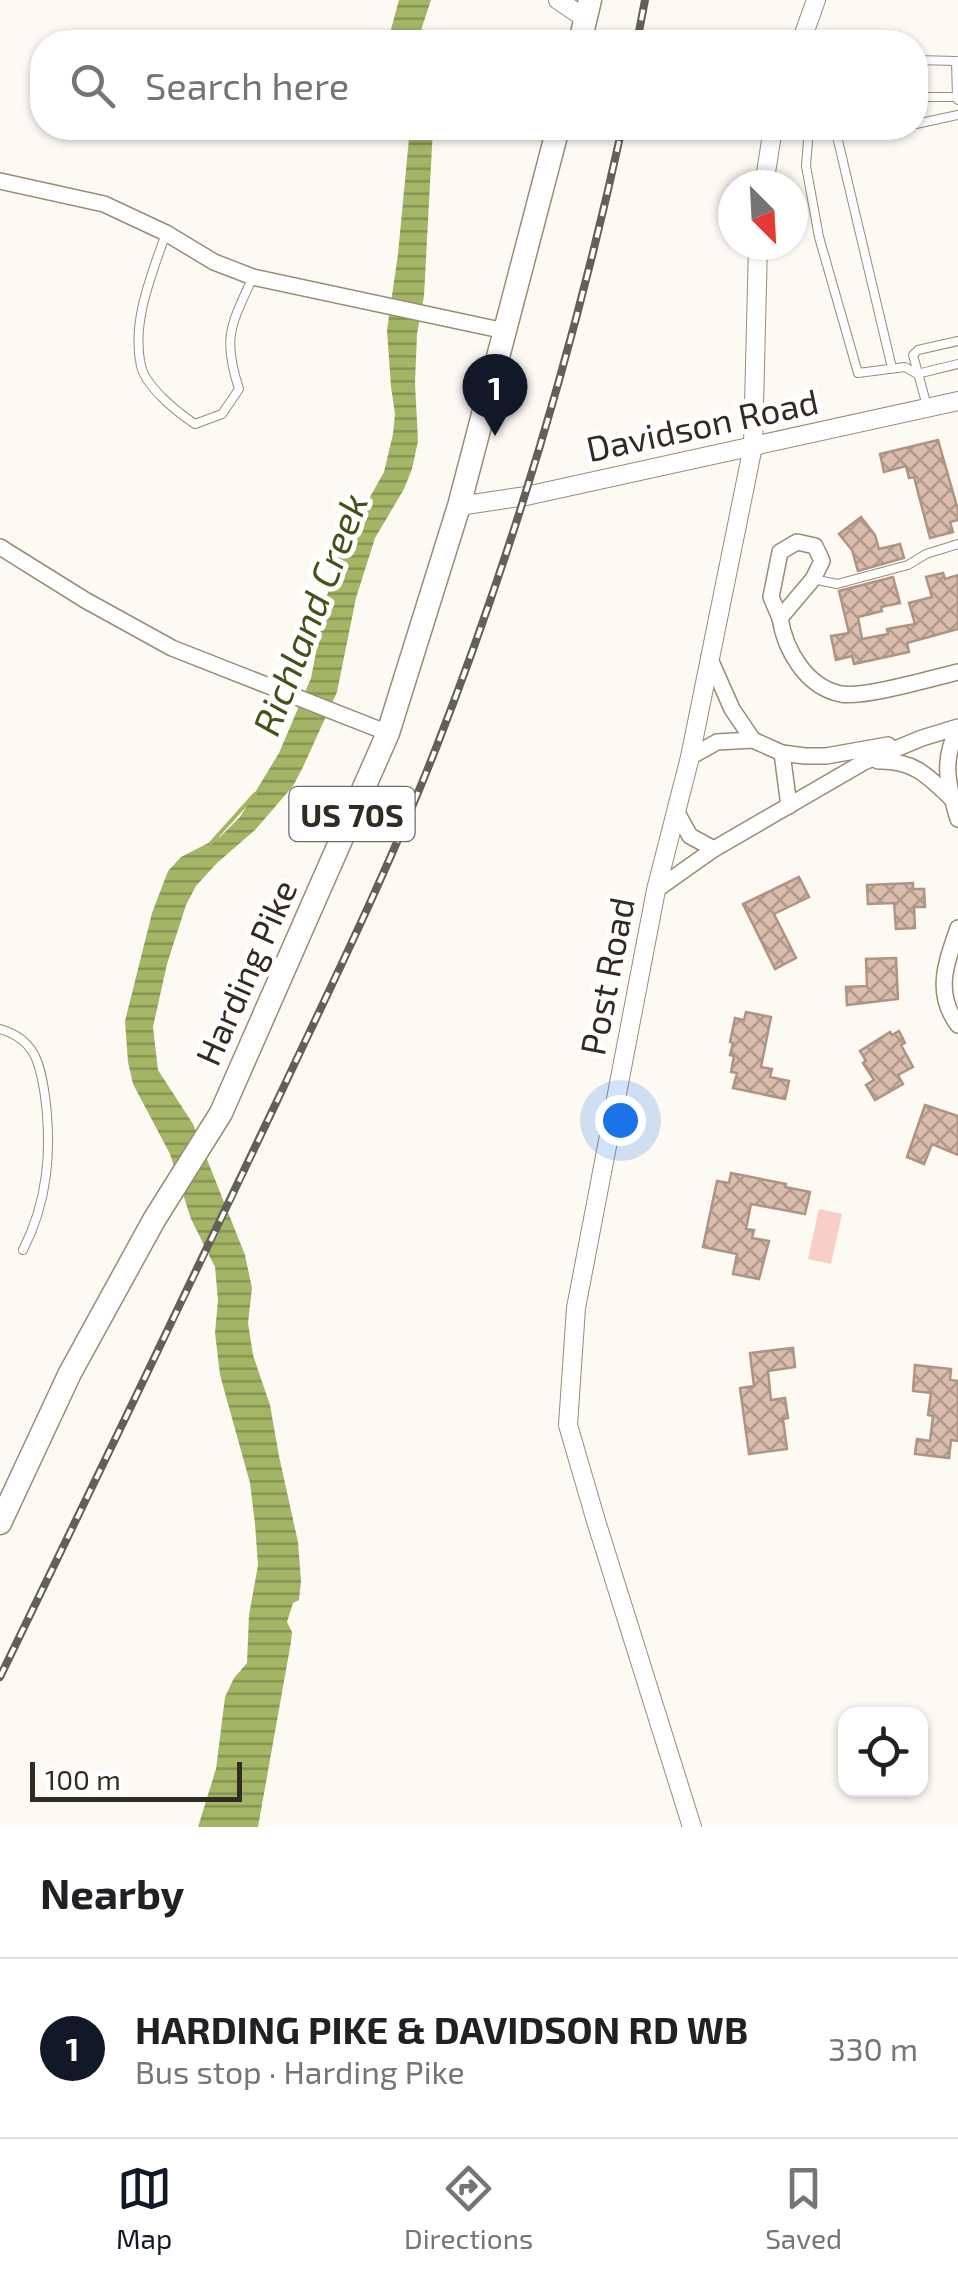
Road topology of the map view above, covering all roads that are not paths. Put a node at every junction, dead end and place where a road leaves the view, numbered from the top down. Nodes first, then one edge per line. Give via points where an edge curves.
1 (558, 0) edge
2 (816, 0) edge
3 (588, 9) edge
4 (805, 30) edge
5 (928, 60) edge
6 (928, 97) edge
7 (958, 98) edge
8 (958, 115) edge
9 (928, 121) edge
10 (555, 140) edge
11 (771, 140) edge
12 (808, 140) edge
13 (838, 140) edge
14 (766, 170) edge
15 (0, 181) edge
16 (166, 233) junction
17 (758, 260) edge
18 (253, 278) junction
19 (505, 331) junction
20 (958, 341) edge
21 (958, 364) edge
22 (892, 368) junction
23 (918, 374) junction
24 (958, 401) edge
25 (928, 408) junction
26 (753, 446) junction
27 (459, 506) junction
28 (958, 544) edge
29 (0, 547) edge
30 (813, 579) junction
31 (780, 618) junction
32 (709, 657) junction
33 (958, 672) edge
34 (958, 728) edge
35 (388, 733) junction
36 (922, 738) junction
37 (752, 740) junction
38 (782, 753) junction
39 (690, 757) junction
40 (864, 762) junction
41 (952, 798) junction
42 (789, 806) junction
43 (676, 811) junction
44 (958, 819) edge
45 (714, 849) junction
46 (656, 890) junction
47 (958, 928) edge
48 (958, 1025) edge
49 (0, 1029) edge
50 (23, 1250) dead end
51 (0, 1523) edge
52 (692, 1827) edge

1 - 3 street
2 - 4 street
5 - 7 lane via 956,60
6 - 7 lane
8 - 9 lane
10 - 19 main road, Harding Pike / US 70S
11 - 14 street
12 - 22 lane via 819,237 858,373
13 - 22 lane
15 - 16 street via 104,204
16 - 18 street
16 - 18 lane via 139,328 142,368 176,412 195,424 222,414 239,389 230,326
17 - 26 street, Post Road
18 - 19 street
19 - 27 main road, Harding Pike / US 70S
20 - 23 lane via 918,350
21 - 23 lane
22 - 23 lane
23 - 25 lane
24 - 25 street, Davidson Road
25 - 26 street, Davidson Road
26 - 27 street, Davidson Road
26 - 32 street, Post Road
27 - 35 main road, Harding Pike / US 70S
28 - 30 lane via 908,566 837,584
29 - 35 street via 172,648
30 - 31 street
30 - 31 street via 822,560 815,546 796,542 780,552 771,597
31 - 33 street via 793,658 842,694
32 - 37 street
32 - 39 street, Post Road
34 - 36 street
34 - 41 street via 948,747
35 - 51 main road, Harding Pike / US 70S via 221,1114 70,1373
36 - 38 street via 826,756
36 - 40 street
37 - 38 street
37 - 39 street via 717,742
38 - 42 street
39 - 43 street, Post Road
40 - 41 street via 898,761 926,773
40 - 42 street
41 - 44 street
42 - 45 street
43 - 45 street via 690,836
43 - 46 street, Post Road
45 - 46 street
46 - 52 street, Post Road via 576,1308 568,1426
47 - 48 street via 943,977
49 - 50 lane via 34,1053 50,1130 39,1216

